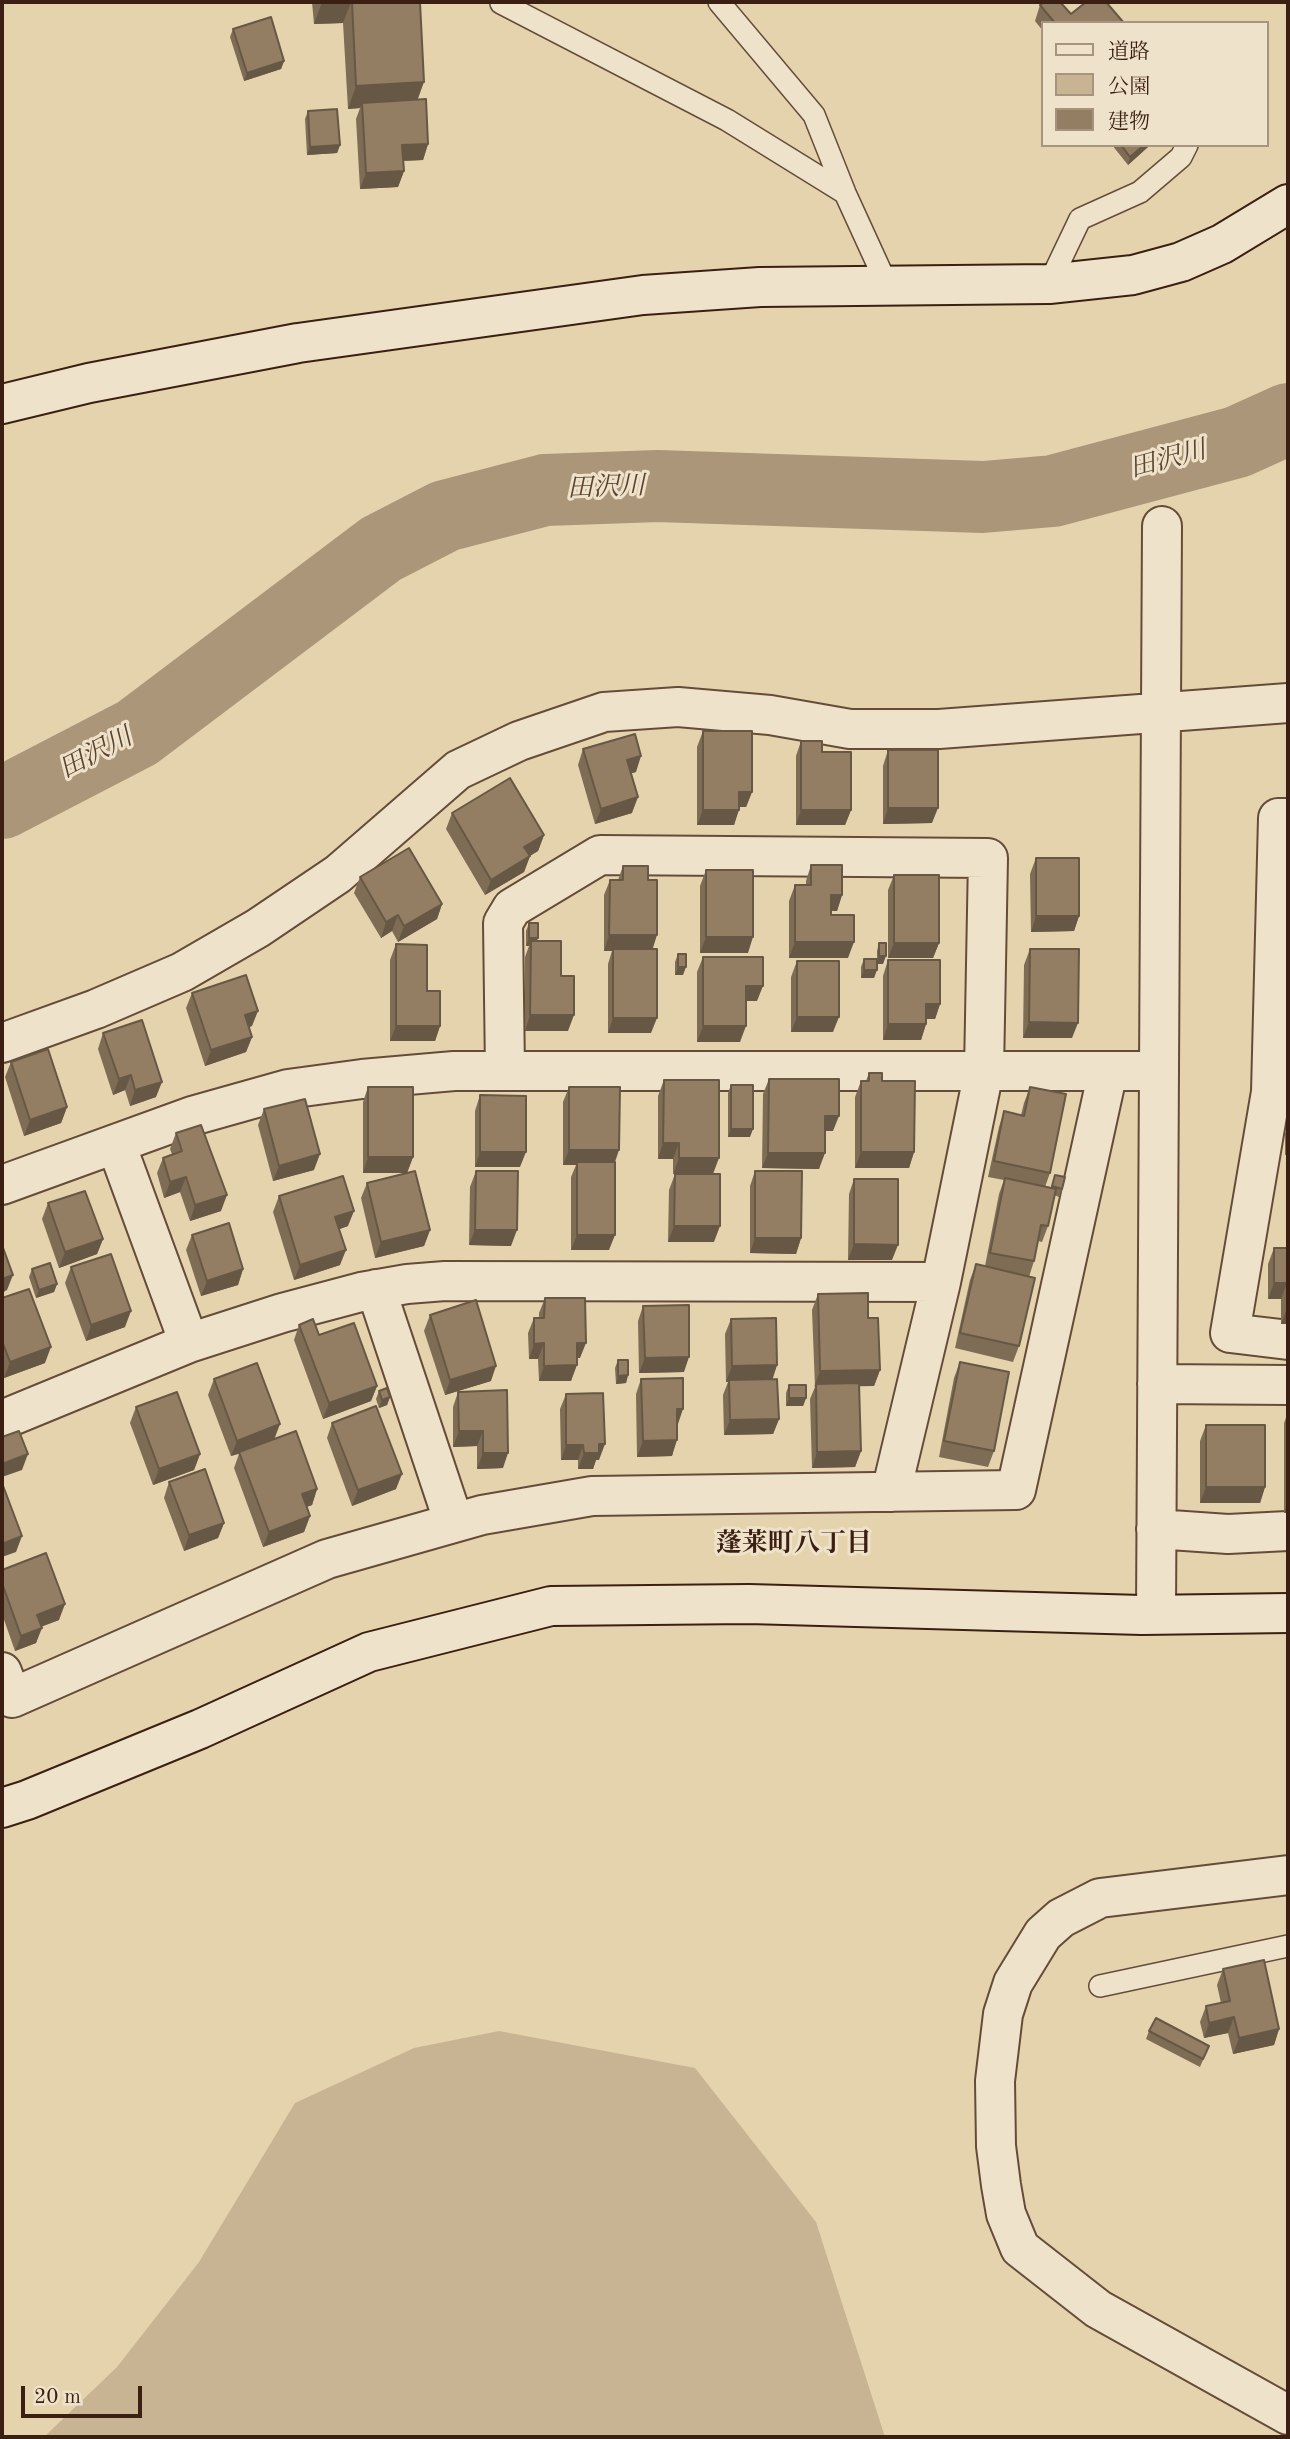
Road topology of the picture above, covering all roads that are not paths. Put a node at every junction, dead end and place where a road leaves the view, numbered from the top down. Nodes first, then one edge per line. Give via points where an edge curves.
1 (719, 2) edge
2 (501, 3) edge
3 (1186, 147) edge
4 (845, 193) junction
5 (1288, 204) edge
6 (1049, 284) junction
7 (888, 287) junction
8 (2, 404) edge
9 (1162, 526) dead end
10 (1288, 703) edge
11 (1161, 712) junction
12 (1288, 818) edge
13 (2, 1043) edge
14 (505, 1071) junction
15 (984, 1071) junction
16 (1108, 1071) junction
17 (1159, 1071) junction
18 (116, 1144) junction
19 (2, 1185) edge
20 (941, 1282) junction
21 (376, 1289) junction
22 (1288, 1340) edge
23 (189, 1343) junction
24 (1157, 1384) junction
25 (1288, 1385) edge
26 (2, 1420) edge
27 (891, 1492) junction
28 (454, 1523) junction
29 (1156, 1529) junction
30 (1288, 1531) edge
31 (1288, 1613) edge
32 (1156, 1614) junction
33 (2, 1672) edge
34 (2, 1808) edge
35 (1288, 1875) edge
36 (1288, 1946) edge
37 (1100, 1986) dead end
38 (1288, 2415) edge

1 - 4 lane via 814,115
2 - 4 lane via 727,120
3 - 6 lane via 1181,157 1140,192 1080,219
4 - 7 lane
5 - 6 street via 1222,244 1181,262 1133,275
6 - 7 street
7 - 8 street via 760,287 643,295 299,343
9 - 11 street
10 - 11 street
11 - 13 street via 939,729 850,729 770,715 678,708 604,712 519,741 458,769 338,873 258,928 182,972
11 - 17 street
12 - 22 street via 1278,818 1271,1092 1230,1333
14 - 15 street
14 - 15 street via 503,923 512,908 600,855 988,858
14 - 18 street via 454,1071 288,1089 192,1116
15 - 16 street
15 - 20 street
16 - 17 street
16 - 27 street via 1016,1490
17 - 24 street
18 - 19 street
18 - 23 street
20 - 21 street via 445,1281
20 - 27 street
21 - 23 street
21 - 28 street
23 - 26 street
24 - 25 street
24 - 29 street
27 - 28 street via 592,1496
28 - 33 street via 327,1559 12,1698
29 - 30 street via 1228,1534
29 - 32 street
31 - 32 street
32 - 34 street via 749,1604 551,1605 369,1652 200,1729
35 - 38 street via 1100,1898 1061,1918 1044,1934 1013,1983 1003,2014 995,2081 1001,2185 1006,2214 1020,2248 1098,2309
36 - 37 lane

